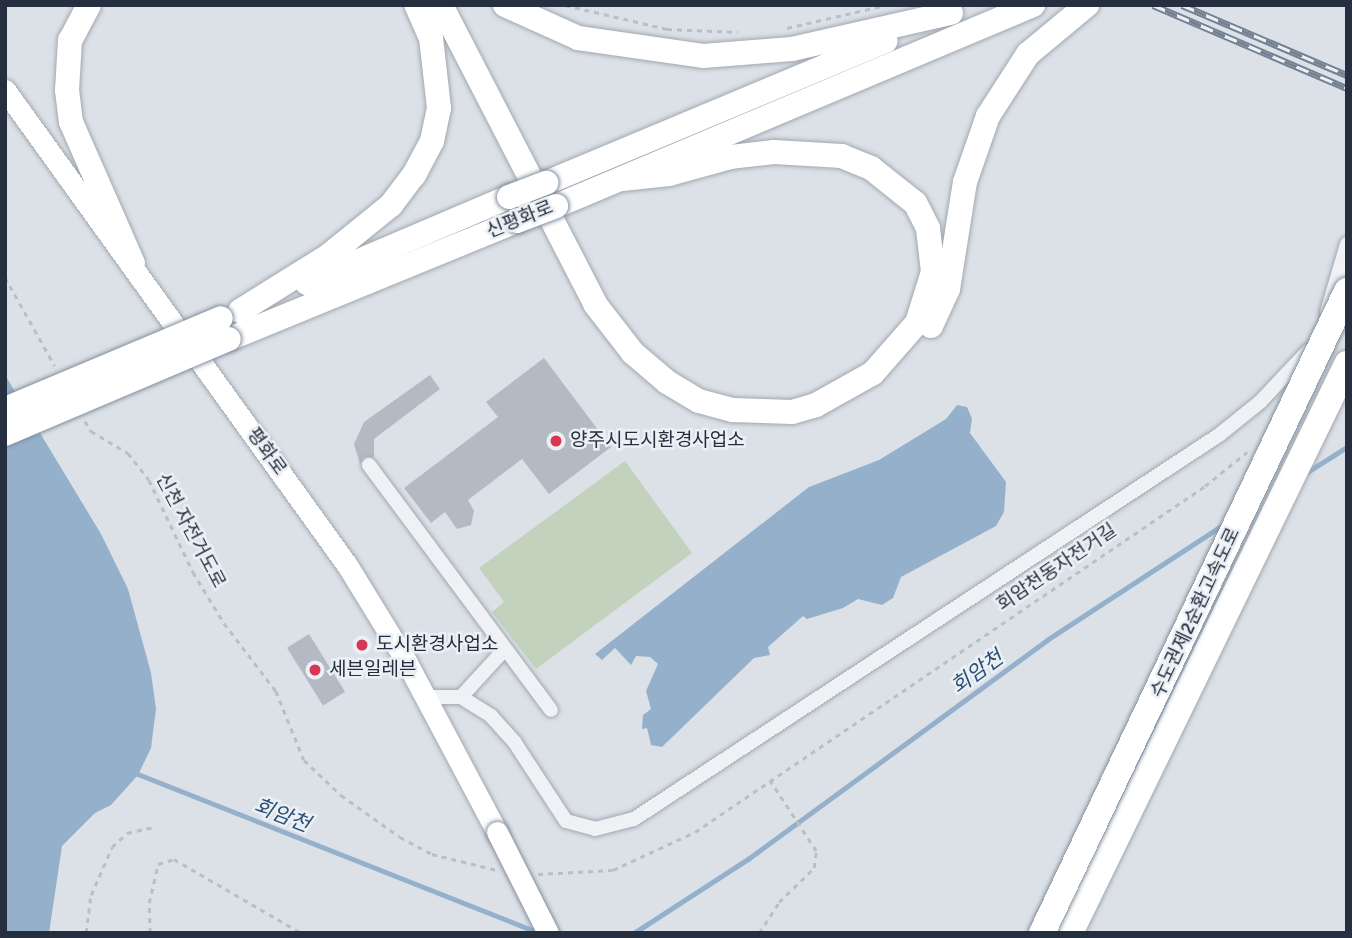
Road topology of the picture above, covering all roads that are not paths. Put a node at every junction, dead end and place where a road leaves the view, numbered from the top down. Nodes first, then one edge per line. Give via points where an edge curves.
1 (89, 5) edge
2 (415, 5) edge
3 (427, 5) edge
4 (441, 5) edge
5 (505, 5) edge
6 (1034, 5) edge
7 (1087, 5) edge
8 (960, 9) edge
9 (5, 90) edge
10 (622, 179) junction
11 (1347, 244) edge
12 (133, 263) junction
13 (1347, 291) edge
14 (230, 323) junction
15 (1347, 363) edge
16 (5, 409) edge
17 (5, 434) edge
18 (369, 465) dead end
19 (505, 649) junction
20 (461, 696) junction
21 (426, 697) junction
22 (551, 710) dead end
23 (548, 933) edge
24 (1042, 933) edge
25 (1070, 933) edge

1 - 12 highway via 70,40 67,90 71,122
2 - 14 highway via 431,38 439,108 432,141 414,176 391,205 360,231
3 - 7 highway via 585,316 623,365 688,413 759,427 797,426 837,414 871,395 908,362 948,289 965,182 988,116 1028,54
4 - 10 highway via 595,304 633,353 667,382 699,401 733,410 792,412 816,405 873,373 917,323 933,272 928,228 906,194 872,168 842,156 774,152
5 - 8 highway via 578,38 703,56 792,49
6 - 10 highway, 신평화로
8 - 14 highway, 신평화로, bridge via 509,197
9 - 12 main road, 평화로
10 - 14 highway, 신평화로, bridge
11 - 20 street via 1323,334 1260,402 1219,435 634,819 595,828 566,821 515,743 491,716
12 - 21 main road, 평화로 via 348,565
13 - 24 highway, 수도권제2순환고속도로, bridge
14 - 16 highway, 신평화로, bridge
14 - 17 highway, 신평화로, bridge
15 - 25 highway, 수도권제2순환고속도로
18 - 19 street
19 - 20 street
19 - 22 street
20 - 21 street
21 - 23 main road, 평화로, bridge

